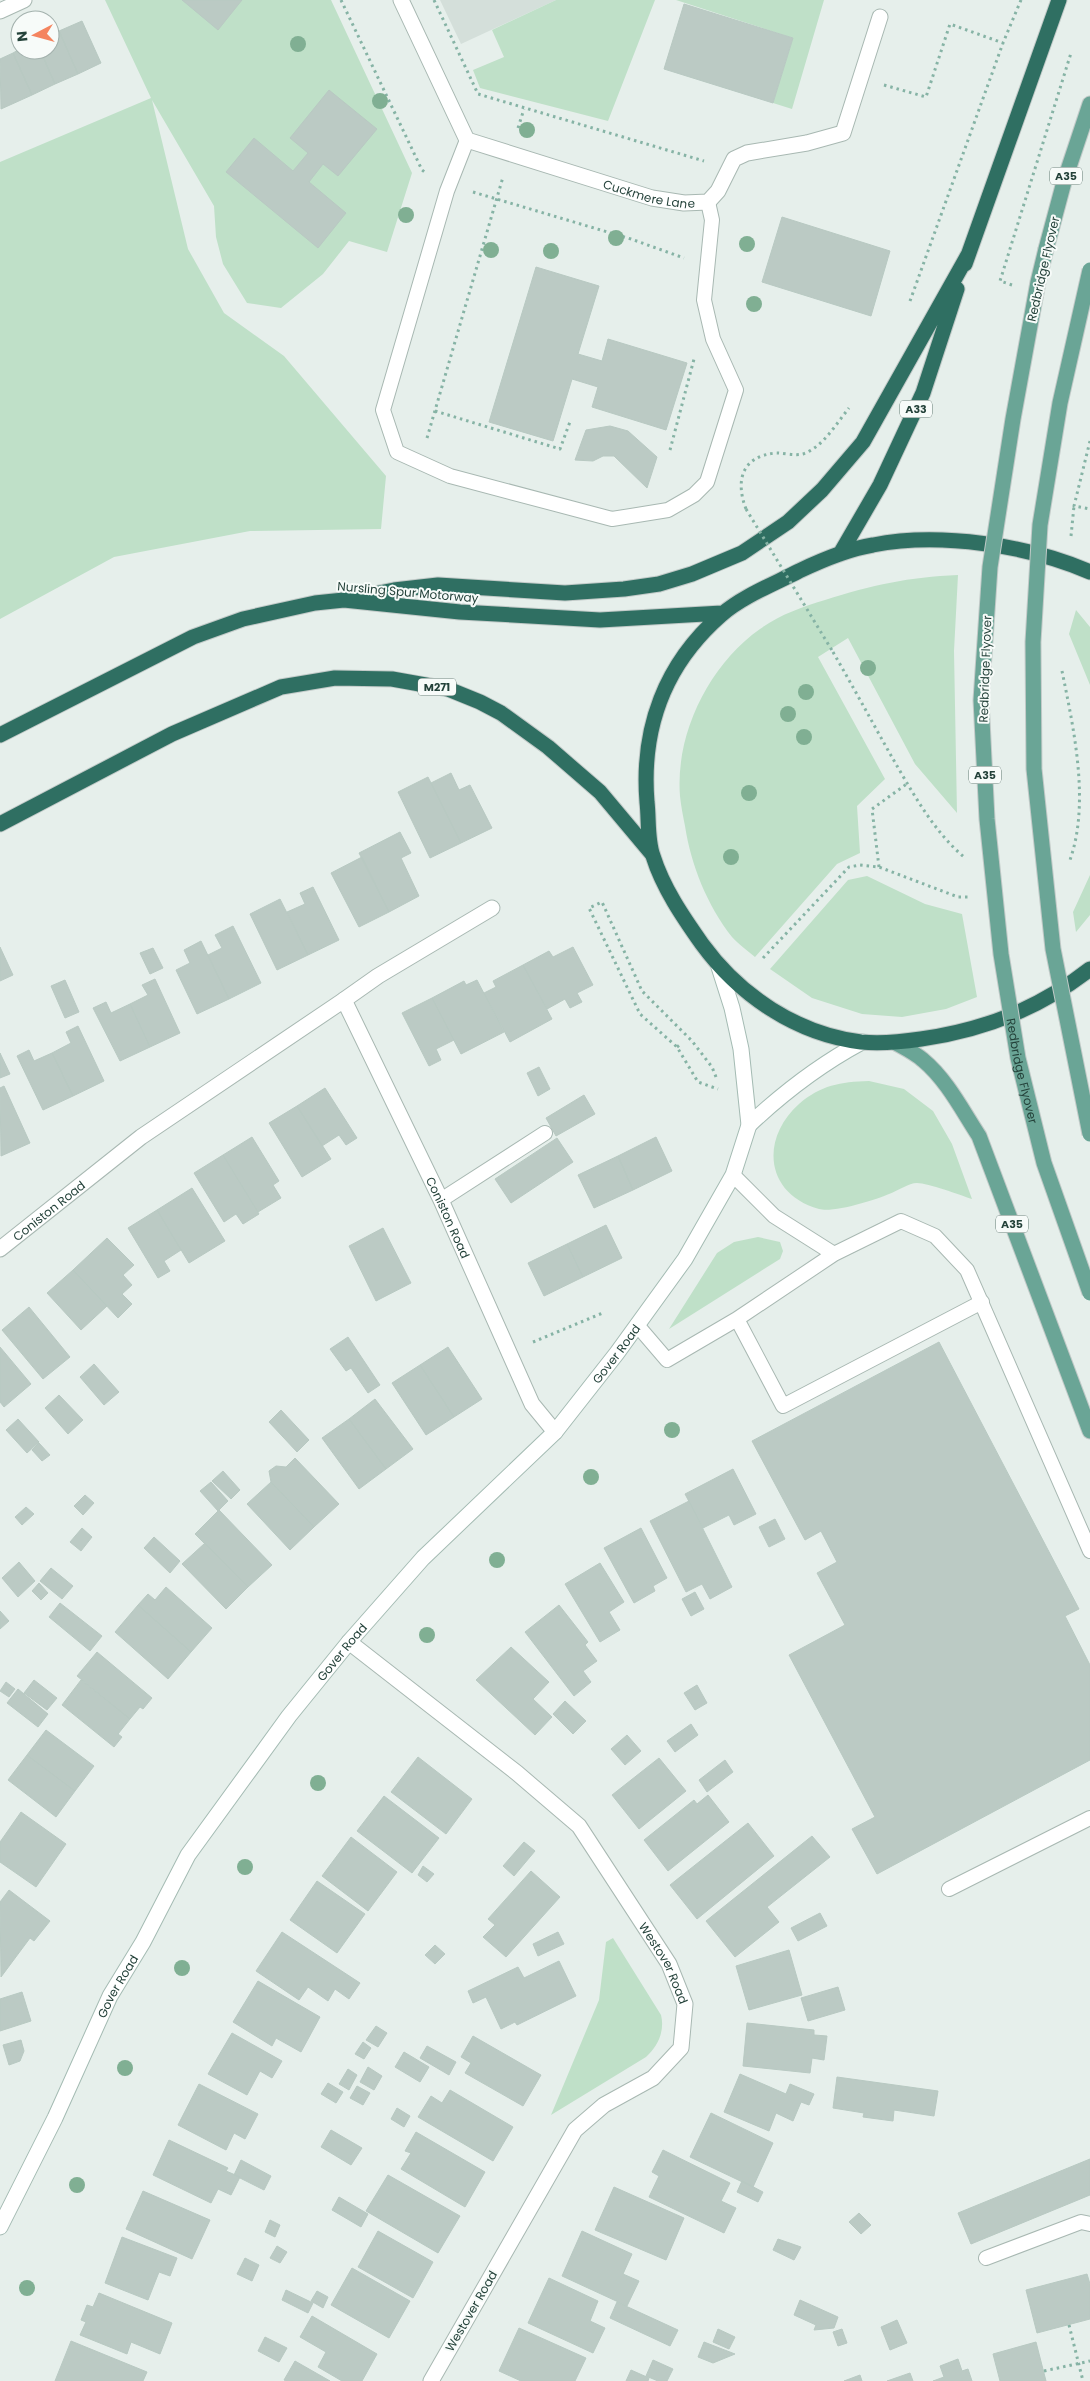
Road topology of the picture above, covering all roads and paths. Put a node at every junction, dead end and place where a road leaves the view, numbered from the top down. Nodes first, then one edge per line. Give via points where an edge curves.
1 (24, 0) edge
2 (341, 0) edge
3 (401, 0) edge
4 (434, 0) edge
5 (1021, 0) edge
6 (1059, 0) edge
7 (0, 11) edge
8 (880, 17) dead end
9 (1003, 42) junction
10 (861, 79) junction
11 (1090, 104) edge
12 (524, 109) junction
13 (467, 140) junction
14 (510, 154) junction
15 (728, 169) junction
16 (450, 184) junction
17 (497, 198) junction
18 (708, 202) junction
19 (968, 255) junction
20 (687, 259) dead end
21 (1090, 270) edge
22 (909, 302) dead end
23 (696, 350) dead end
24 (852, 405) dead end
25 (435, 411) junction
26 (571, 419) dead end
27 (1090, 441) edge
28 (670, 450) dead end
29 (419, 462) junction
30 (1074, 506) junction
31 (1090, 509) edge
32 (1073, 519) dead end
33 (840, 554) junction
34 (1090, 572) edge
35 (344, 600) junction
36 (722, 614) junction
37 (1060, 664) dead end
38 (0, 735) edge
39 (908, 783) junction
40 (1085, 792) dead end
41 (1084, 811) dead end
42 (0, 824) edge
43 (652, 854) junction
44 (970, 861) dead end
45 (1069, 863) dead end
46 (878, 867) junction
47 (976, 898) dead end
48 (492, 908) dead end
49 (763, 958) dead end
50 (719, 967) junction
51 (1090, 969) edge
52 (344, 1000) junction
53 (862, 1042) junction
54 (682, 1043) dead end
55 (896, 1043) junction
56 (678, 1047) junction
57 (720, 1089) junction
58 (720, 1098) dead end
59 (749, 1125) junction
60 (545, 1133) dead end
61 (1090, 1134) edge
62 (733, 1175) junction
63 (441, 1200) junction
64 (0, 1249) edge
65 (834, 1254) junction
66 (1090, 1293) edge
67 (982, 1302) junction
68 (605, 1312) dead end
69 (737, 1319) junction
70 (637, 1325) junction
71 (509, 1352) junction
72 (1090, 1431) edge
73 (555, 1432) junction
74 (1090, 1551) edge
75 (349, 1642) junction
76 (1090, 1818) edge
77 (950, 1889) dead end
78 (1090, 2224) edge
79 (0, 2227) edge
80 (986, 2258) dead end
81 (1069, 2325) dead end
82 (1090, 2360) edge
83 (1079, 2363) junction
84 (1044, 2371) dead end
85 (431, 2381) edge
86 (1083, 2381) edge

1 - 7 street
2 - 16 path via 422,170
3 - 13 street
4 - 12 path via 478,94
5 - 9 path
6 - 19 highway, A33
8 - 10 street, Cuckmere Lane
9 - 10 path via 950,24 926,97
9 - 22 path
10 - 15 street, Cuckmere Lane via 843,133 747,153 734,159
11 - 66 main road, Redbridge Flyover / A35, bridge via 1046,249 1013,418 990,567 981,700 987,820 1001,954 1018,1058 1044,1163
12 - 14 path
12 - 15 path
13 - 14 street, Cuckmere Lane
13 - 16 lane
14 - 17 path
14 - 18 street, Cuckmere Lane via 652,198 684,203
15 - 18 street, Cuckmere Lane via 718,191
16 - 17 path
16 - 29 lane via 383,410 397,452
17 - 20 path
17 - 25 path
18 - 29 lane via 712,220 704,300 713,339 736,390 706,482 694,495 668,510 612,519 450,476
19 - 33 highway, A33 via 923,393 880,485
19 - 35 highway via 862,442 822,490 788,522 742,553 692,574 659,584 624,589 565,592 438,585
21 - 61 main road, bridge via 1060,403 1040,525 1033,642 1034,769 1053,948
23 - 28 path
24 - 39 path, bridge via 816,447 801,454 776,453 758,457 749,463 742,476 740,492 746,508
25 - 26 path via 560,449
25 - 29 path
27 - 30 path
30 - 31 path
30 - 32 path
33 - 34 highway via 872,545 902,542 975,543 1025,551
33 - 36 highway via 759,591
35 - 36 highway, Nursling Spur Motorway via 460,612 600,620
35 - 38 highway, Nursling Spur Motorway via 273,611 192,637
36 - 43 highway via 678,664 661,694 652,722 646,792
37 - 40 path via 1081,754
39 - 44 path via 946,839
39 - 46 path via 872,808
41 - 45 path via 1077,848
42 - 43 highway, M271 via 172,734 282,687 336,678 392,679 448,690 501,713 548,747 600,792
43 - 50 highway via 688,925
46 - 47 path via 958,897
46 - 49 path via 849,867
48 - 52 street, Coniston Road
50 - 53 highway via 774,1011 804,1026
50 - 59 street, Gover Road via 741,1049
51 - 55 highway via 1022,1012 977,1029
52 - 63 street, Coniston Road
52 - 64 street, Coniston Road via 140,1137
53 - 55 highway
53 - 59 street via 801,1079
54 - 56 path
55 - 72 main road, A35 via 935,1071 978,1136
56 - 57 path via 698,1082
56 - 57 path via 640,1014 589,908 602,902 642,991 692,1040 712,1067
57 - 58 path
59 - 62 street, Gover Road
60 - 63 lane
62 - 65 lane via 774,1216
62 - 70 street, Gover Road via 685,1259
63 - 71 street, Coniston Road
65 - 67 lane via 901,1221 935,1236 968,1270
65 - 69 lane
67 - 69 lane via 783,1406
67 - 74 lane
68 - 71 path
69 - 70 lane via 667,1360
70 - 73 street, Gover Road
71 - 73 street, Coniston Road via 532,1404
73 - 75 street, Gover Road via 423,1558
75 - 79 street, Gover Road via 289,1716 188,1855 110,1996 55,2118
75 - 85 street, Westover Road via 517,1773 579,1826 668,1964 685,2004 681,2048 653,2078 604,2105 575,2130
76 - 77 lane
78 - 80 lane via 1081,2222
81 - 83 path
82 - 83 path
83 - 84 path
83 - 86 path

